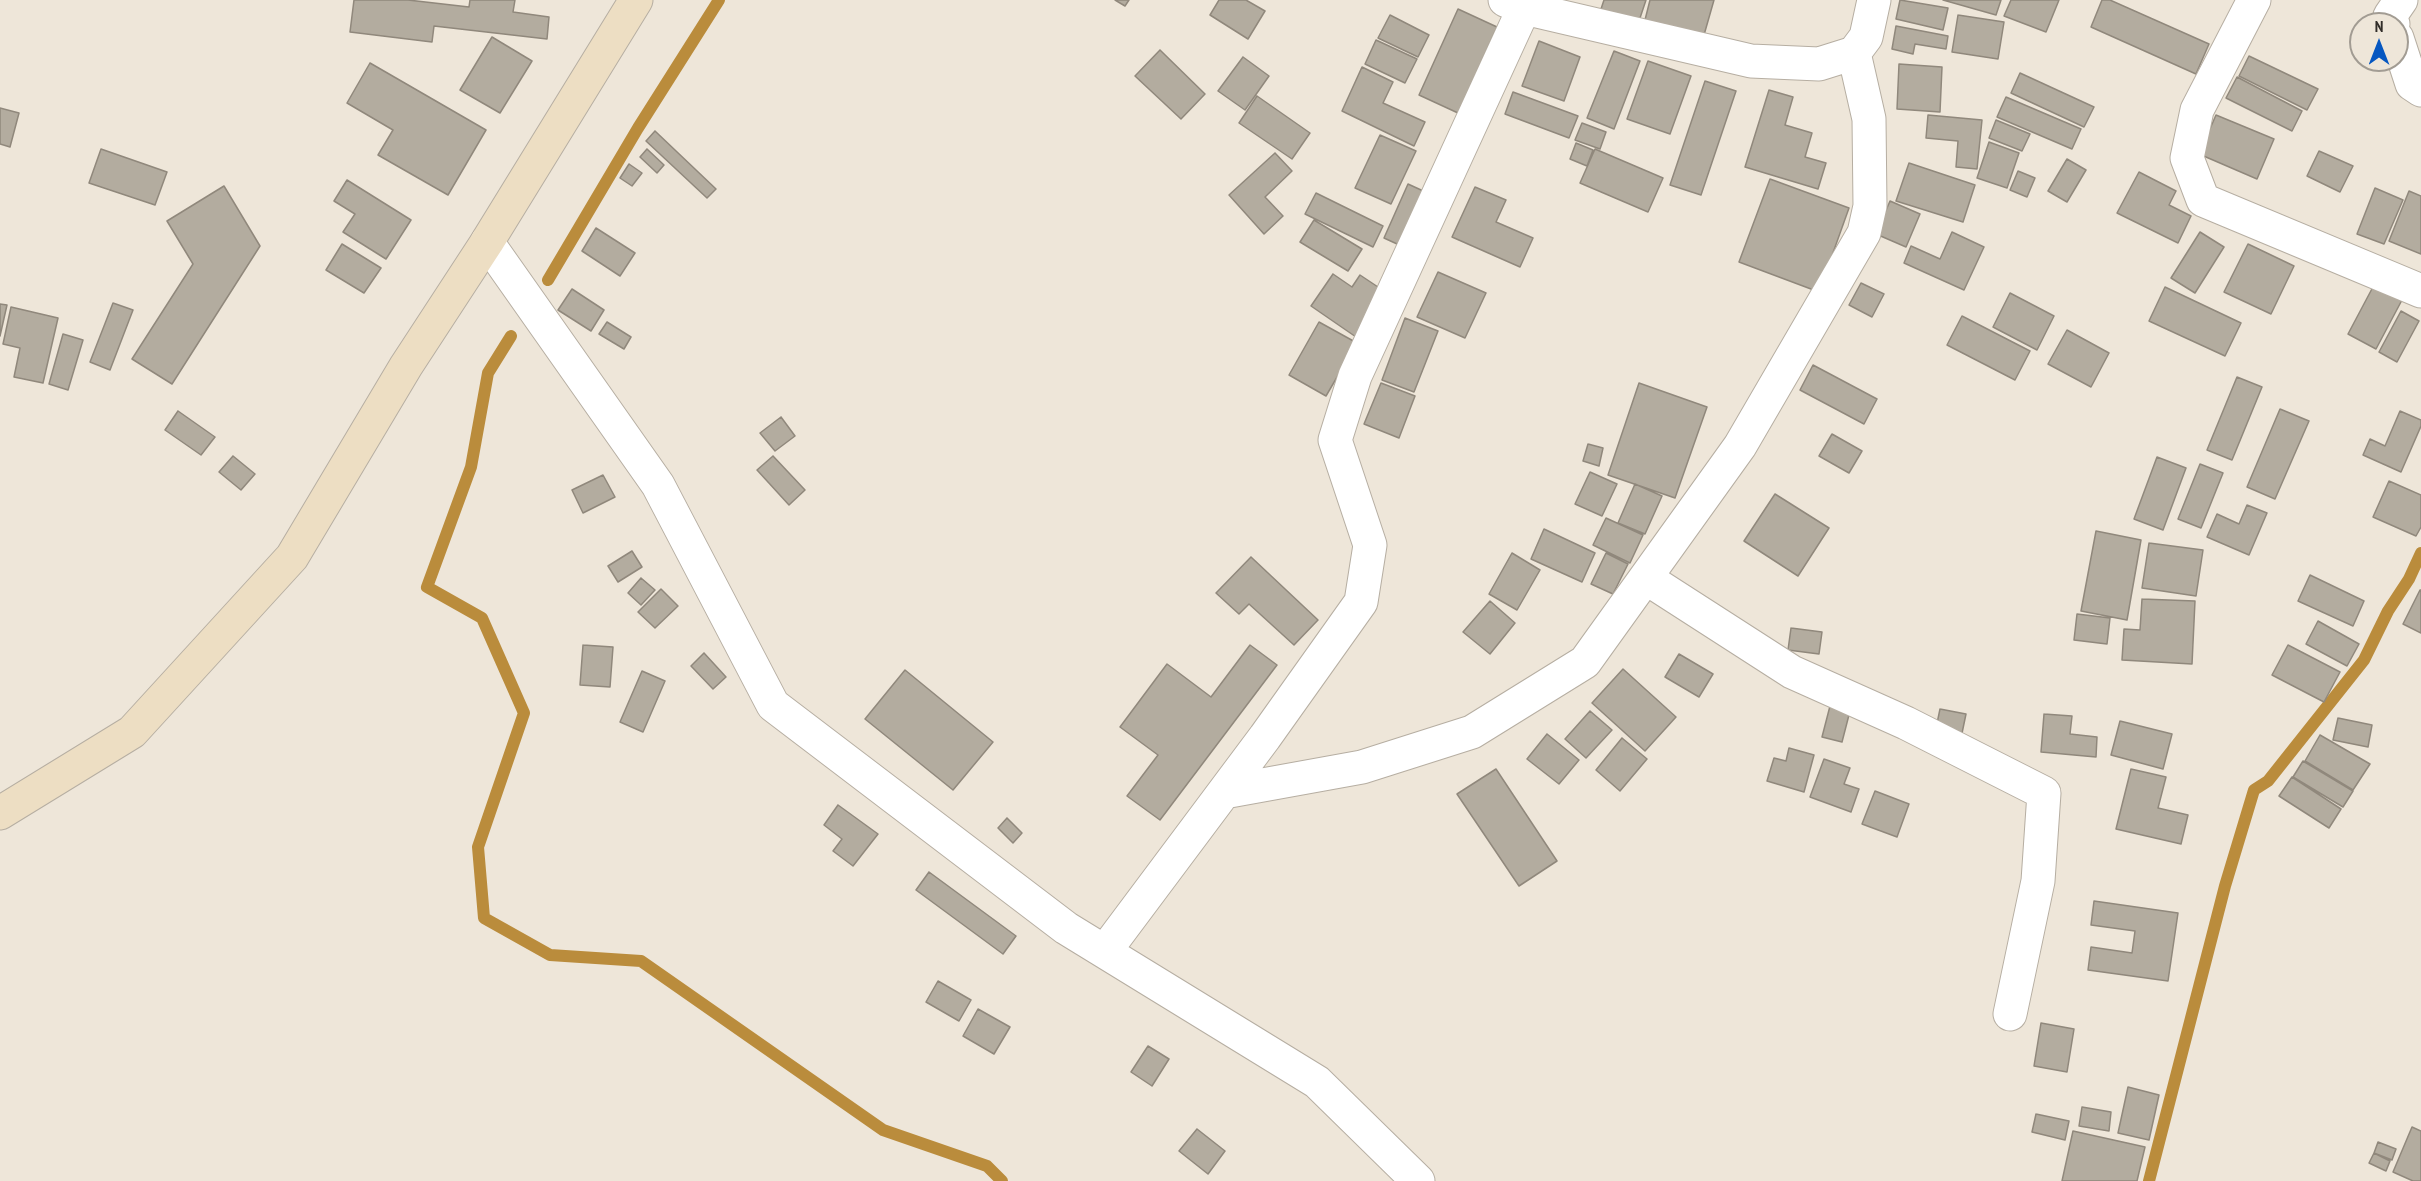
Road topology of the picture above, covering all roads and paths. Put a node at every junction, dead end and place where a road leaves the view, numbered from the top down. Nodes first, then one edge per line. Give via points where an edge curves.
1 (636, 0) edge
2 (1874, 0) edge
3 (2253, 0) edge
4 (1515, 4) edge
5 (1854, 53) junction
6 (2408, 72) edge
7 (2421, 90) edge
8 (487, 242) junction
9 (2421, 291) edge
10 (1646, 578) junction
11 (1224, 792) junction
12 (0, 813) edge
13 (1105, 951) junction
14 (2010, 1014) dead end
15 (1418, 1181) edge

1 - 8 main road
2 - 5 street via 1866,37
3 - 9 street via 2197,110 2187,158 2203,200
4 - 5 street via 1751,61 1819,64
4 - 11 street via 1355,376 1335,440 1370,545 1361,602
5 - 10 street via 1869,119 1870,206 1864,233 1740,446
6 - 7 street via 2412,84
8 - 12 main road via 406,366 292,557 132,732
8 - 13 street via 658,485 773,705 1066,928
10 - 11 street via 1585,662 1472,732 1362,767
10 - 14 street via 1792,672 1906,723 2044,793 2038,881
11 - 13 street
13 - 15 street via 1317,1082

